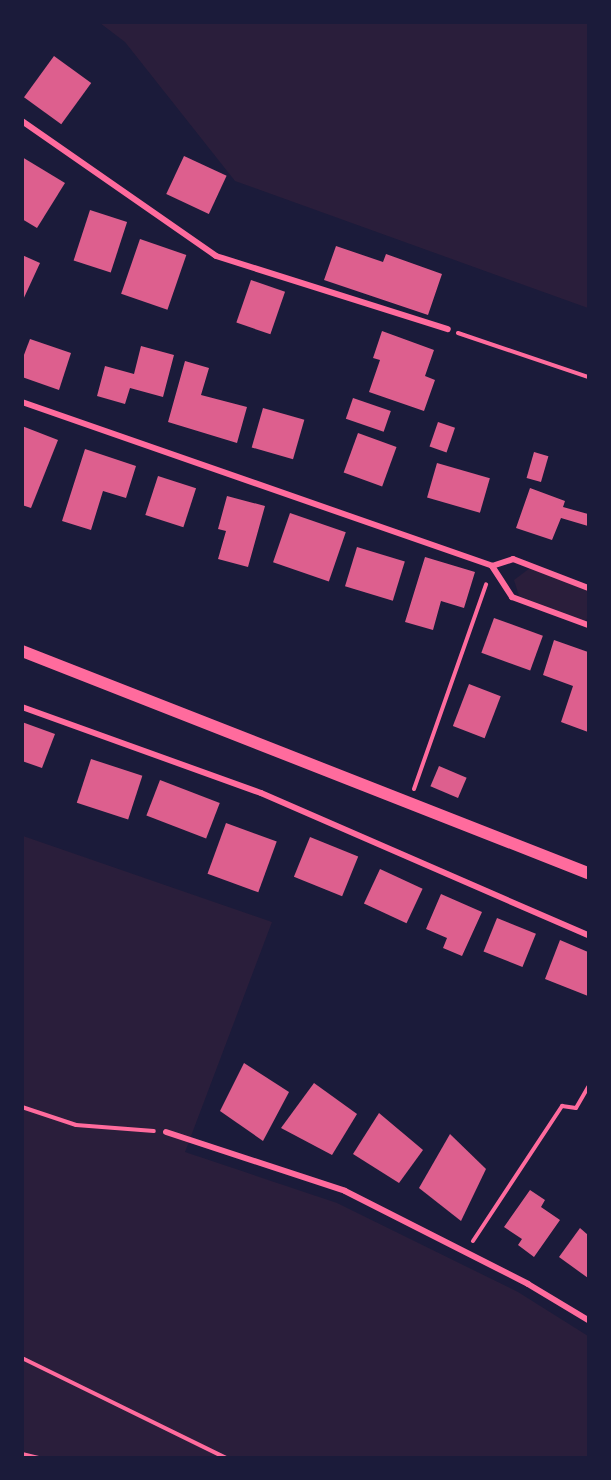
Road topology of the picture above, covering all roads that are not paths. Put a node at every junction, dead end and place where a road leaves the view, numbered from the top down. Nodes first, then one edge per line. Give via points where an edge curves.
1 (22, 121) edge
2 (448, 329) road end
3 (22, 402) edge
4 (492, 566) junction
5 (588, 588) edge
6 (588, 626) edge
7 (22, 651) edge
8 (22, 707) edge
9 (588, 873) edge
10 (588, 935) edge
11 (166, 1132) road end
12 (588, 1320) edge

1 - 2 street via 216,256
3 - 4 street
4 - 5 street via 513,559
4 - 6 street via 512,597
7 - 9 main road
8 - 10 street via 261,793
11 - 12 street via 345,1191 466,1251

